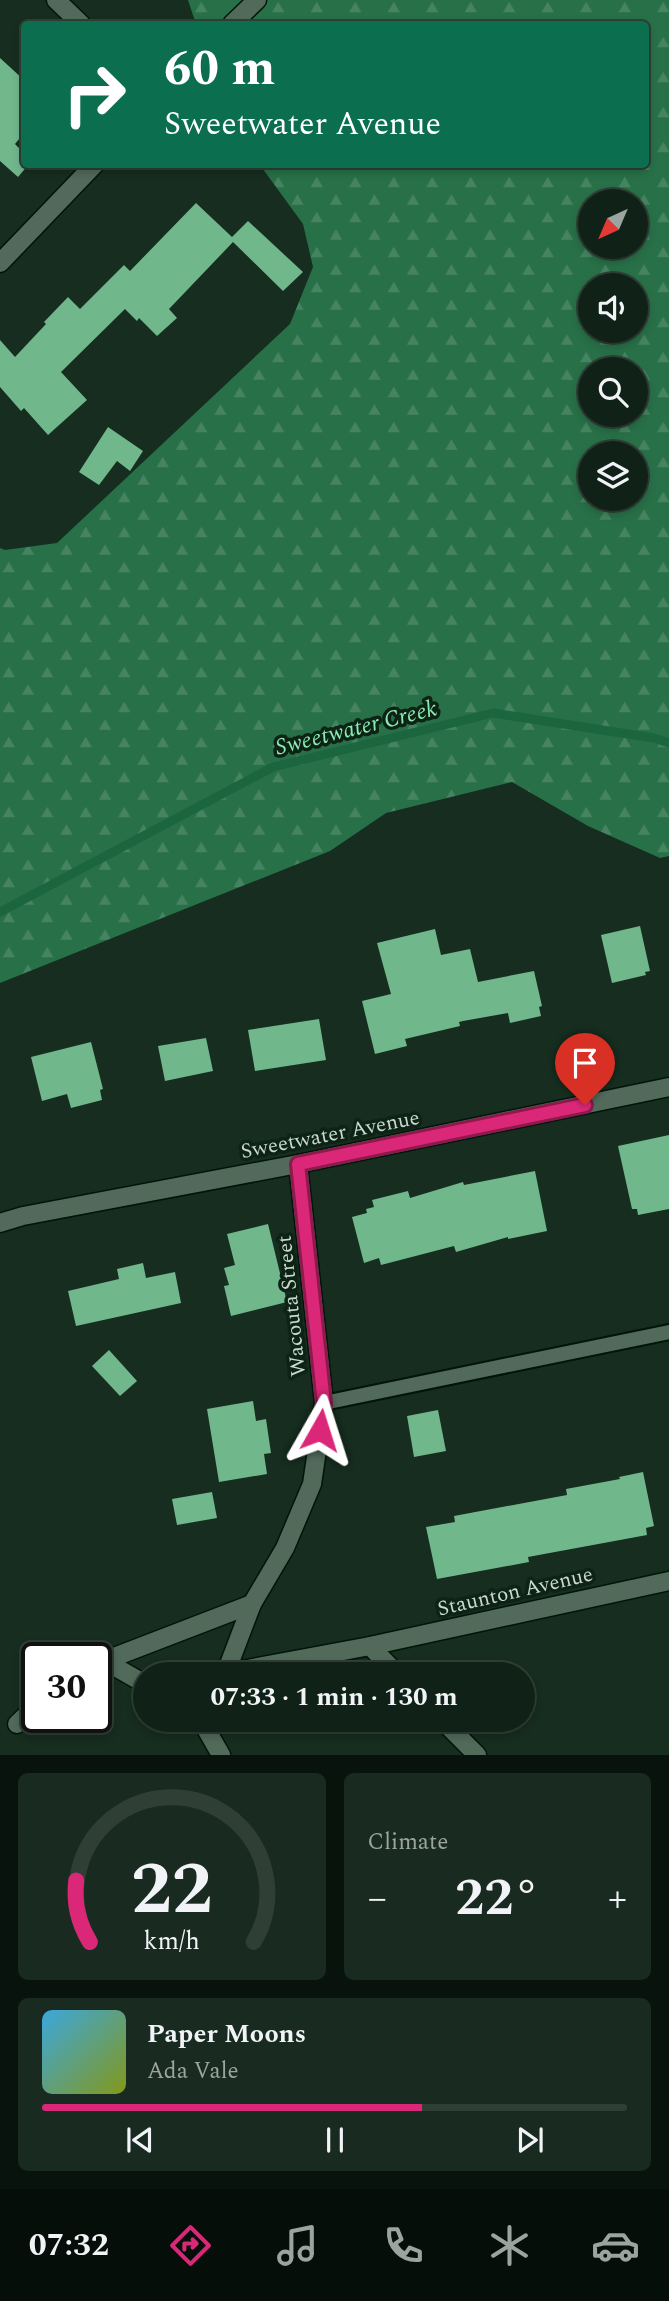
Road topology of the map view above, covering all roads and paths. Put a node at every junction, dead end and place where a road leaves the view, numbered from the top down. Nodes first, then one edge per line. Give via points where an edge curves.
1 (56, 0) edge
2 (257, 0) edge
3 (78, 21) edge
4 (235, 21) edge
5 (91, 168) edge
6 (0, 263) edge
7 (669, 1087) edge
8 (298, 1164) junction
9 (0, 1223) edge
10 (669, 1332) edge
11 (324, 1403) junction
12 (669, 1581) edge
13 (252, 1604) junction
14 (370, 1646) junction
15 (112, 1657) edge
16 (230, 1662) edge
17 (287, 1662) edge
18 (385, 1662) edge
19 (112, 1668) edge
20 (133, 1678) edge
21 (21, 1720) edge
22 (17, 1724) dead end
23 (208, 1732) edge
24 (454, 1732) edge
25 (221, 1755) edge
26 (477, 1755) edge

1 - 3 street
2 - 4 street
5 - 6 street
7 - 8 street, Sweetwater Avenue
8 - 9 street, Sweetwater Avenue
8 - 11 street, Wacouta Street
10 - 11 lane
11 - 13 street, Wacouta Street via 312,1485 285,1548
12 - 14 street, Staunton Avenue
13 - 15 street
13 - 16 street, Wacouta Street
14 - 17 street, Staunton Avenue
14 - 18 street
19 - 20 street
21 - 22 street
23 - 25 street
24 - 26 street

